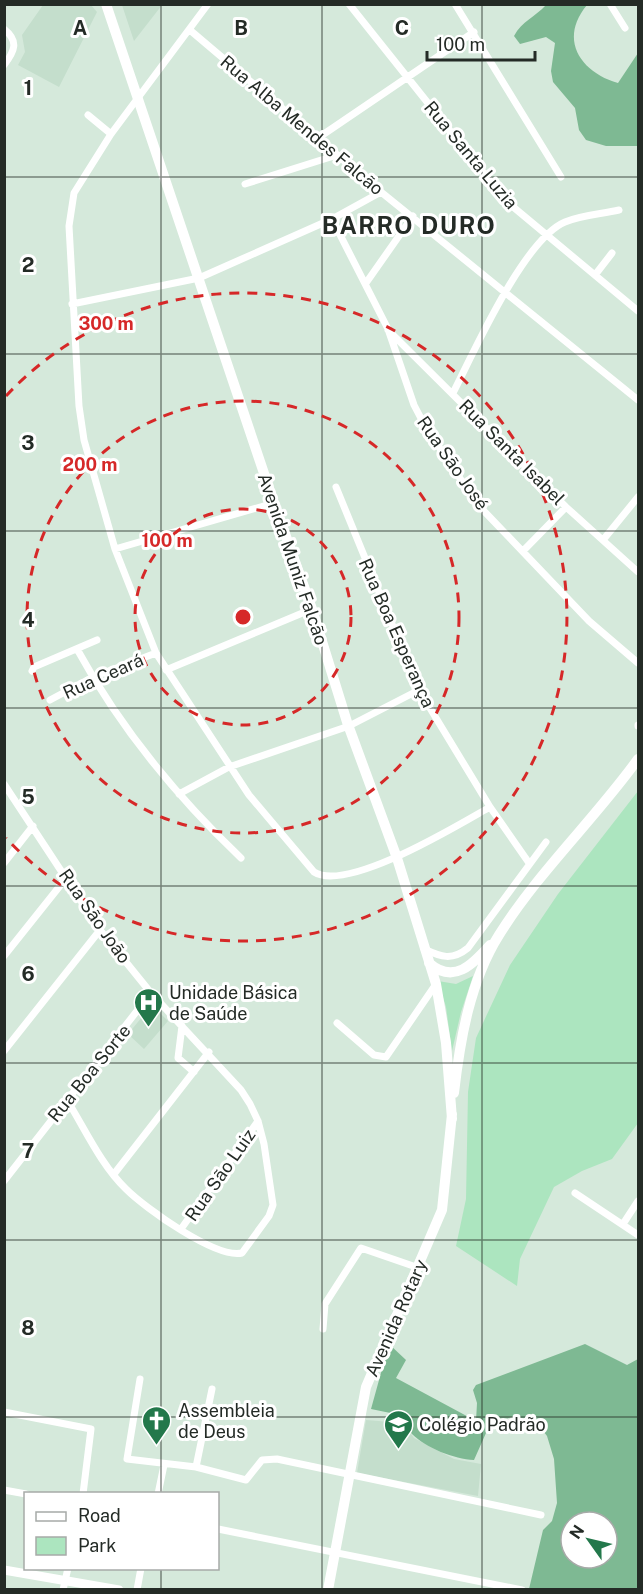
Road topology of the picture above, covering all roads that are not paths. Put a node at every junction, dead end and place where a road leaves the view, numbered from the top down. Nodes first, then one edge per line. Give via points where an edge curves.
1 (106, 4) edge
2 (208, 4) edge
3 (349, 4) edge
4 (455, 4) edge
5 (610, 4) edge
6 (625, 28) dead end
7 (4, 29) edge
8 (191, 31) junction
9 (474, 32) junction
10 (4, 65) edge
11 (406, 78) junction
12 (137, 101) junction
13 (88, 115) dead end
14 (111, 134) junction
15 (318, 138) junction
16 (338, 156) junction
17 (561, 177) dead end
18 (245, 184) dead end
19 (381, 192) junction
20 (619, 210) dead end
21 (413, 216) junction
22 (332, 219) junction
23 (546, 236) junction
24 (612, 253) dead end
25 (595, 275) junction
26 (199, 278) junction
27 (366, 283) junction
28 (505, 290) junction
29 (72, 304) junction
30 (639, 312) edge
31 (388, 329) junction
32 (453, 393) junction
33 (639, 400) edge
34 (336, 487) dead end
35 (639, 497) edge
36 (274, 503) junction
37 (566, 507) junction
38 (603, 540) junction
39 (115, 549) junction
40 (523, 551) junction
41 (639, 572) edge
42 (312, 609) junction
43 (97, 640) dead end
44 (77, 649) junction
45 (156, 653) junction
46 (639, 663) edge
47 (32, 670) dead end
48 (166, 670) junction
49 (93, 677) junction
50 (419, 690) junction
51 (50, 700) dead end
52 (349, 726) junction
53 (639, 759) edge
54 (229, 767) junction
55 (4, 784) edge
56 (179, 794) junction
57 (490, 807) junction
58 (33, 826) junction
59 (546, 842) dead end
60 (241, 858) dead end
61 (397, 858) junction
62 (4, 863) edge
63 (529, 863) junction
64 (67, 877) junction
65 (100, 930) junction
66 (499, 936) junction
67 (424, 948) junction
68 (4, 956) edge
69 (429, 963) junction
70 (436, 984) junction
71 (151, 993) junction
72 (337, 1023) dead end
73 (182, 1026) junction
74 (4, 1051) edge
75 (209, 1052) junction
76 (194, 1072) junction
77 (67, 1100) junction
78 (452, 1119) junction
79 (258, 1121) junction
80 (114, 1174) junction
81 (4, 1181) edge
82 (575, 1193) dead end
83 (639, 1201) edge
84 (623, 1224) junction
85 (181, 1229) junction
86 (639, 1235) edge
87 (419, 1268) junction
88 (323, 1329) dead end
89 (140, 1379) dead end
90 (212, 1389) dead end
91 (4, 1412) edge
92 (164, 1465) junction
93 (196, 1467) junction
94 (348, 1475) junction
95 (4, 1490) edge
96 (83, 1492) edge
97 (158, 1492) edge
98 (24, 1494) edge
99 (541, 1515) dead end
100 (219, 1530) edge
101 (336, 1551) junction
102 (4, 1570) edge
103 (68, 1570) edge
104 (141, 1570) edge
105 (64, 1585) edge
106 (119, 1590) edge
107 (137, 1590) edge
108 (328, 1590) edge
109 (522, 1590) edge

1 - 12 main road, Avenida Muniz Falcão
2 - 8 street
3 - 11 street, Rua Santa Luzia
4 - 9 street
5 - 6 street
7 - 10 street via 14,39 12,55
8 - 12 street
8 - 15 street, Rua Alba Mendes Falcão
9 - 11 street
9 - 17 street
11 - 15 street
11 - 23 street, Rua Santa Luzia via 506,201
12 - 14 street
12 - 26 main road, Avenida Muniz Falcão
13 - 14 street
14 - 29 street via 74,193 69,226
15 - 16 street, Rua Alba Mendes Falcão
16 - 18 street
16 - 19 street, Rua Alba Mendes Falcão
19 - 21 street, Rua Alba Mendes Falcão
19 - 22 street
20 - 23 street via 566,221
21 - 27 street
21 - 28 street, Rua Alba Mendes Falcão
22 - 26 street
22 - 27 street, Rua São José
23 - 25 street, Rua Santa Luzia
23 - 28 street
24 - 25 street
25 - 30 street, Rua Santa Luzia
26 - 29 street
26 - 36 main road, Avenida Muniz Falcão
27 - 31 street, Rua São José
28 - 32 street
28 - 33 street, Rua Alba Mendes Falcão
29 - 39 street via 84,440
31 - 32 street, Rua Santa Isabel
31 - 40 street, Rua São José via 404,381 424,426 483,510
32 - 37 street, Rua Santa Isabel
34 - 50 street, Rua Boa Esperança
35 - 38 street
36 - 39 street via 163,539
36 - 42 main road, Avenida Muniz Falcão
37 - 38 street, Rua Santa Isabel
37 - 40 street
38 - 41 street, Rua Santa Isabel
39 - 45 street
40 - 46 street, Rua São José via 589,621
42 - 48 street
42 - 52 main road, Avenida Muniz Falcão
43 - 44 street
44 - 47 street
44 - 49 street
45 - 48 street
45 - 49 street, Rua Ceará
48 - 54 street
49 - 51 street, Rua Ceará
49 - 56 street via 132,739
50 - 52 street
50 - 57 street, Rua Boa Esperança
52 - 54 street
52 - 61 main road, Avenida Muniz Falcão
53 - 66 main road via 547,868
54 - 56 street
54 - 61 street via 303,861 319,875 330,878
55 - 58 street, Rua São João
56 - 60 street
57 - 61 street
57 - 63 street, Rua Boa Esperança
58 - 62 street
58 - 64 street, Rua São João
59 - 63 street
61 - 67 main road, Avenida Muniz Falcão
63 - 67 street via 468,948 452,957
64 - 65 street, Rua São João
64 - 68 street
65 - 71 street, Rua São João
65 - 74 street
66 - 69 main road via 462,971 447,973
66 - 78 main road via 471,1001
67 - 69 main road, Avenida Muniz Falcão
69 - 70 main road, Avenida Muniz Falcão
70 - 72 street via 386,1057 374,1055
70 - 78 main road, Avenida Muniz Falcão
71 - 73 street, Rua São João
71 - 77 street, Rua Boa Sorte
73 - 75 street, Rua São João
73 - 76 street via 178,1058
75 - 76 street
75 - 79 street, Rua São João via 241,1090
76 - 80 street
77 - 80 street
77 - 81 street, Rua Boa Sorte
78 - 87 main road, Avenida Rotary via 444,1201
79 - 85 street, Rua São Luiz
79 - 85 street, Rua São João via 273,1205 266,1221 242,1253 237,1254 216,1248
80 - 85 street via 126,1190
82 - 84 street
83 - 84 street
84 - 86 street
87 - 88 street via 361,1248 325,1304
87 - 94 main road, Avenida Rotary via 372,1370
89 - 92 street via 127,1459
90 - 93 street
91 - 96 street via 92,1431
92 - 93 street
92 - 97 street
93 - 94 street via 246,1480 262,1460 271,1458
94 - 99 street
94 - 101 main road, Avenida Rotary
95 - 98 street
100 - 101 street
101 - 108 main road, Avenida Rotary
101 - 109 street
102 - 105 street
103 - 105 street
104 - 107 street
105 - 106 street

